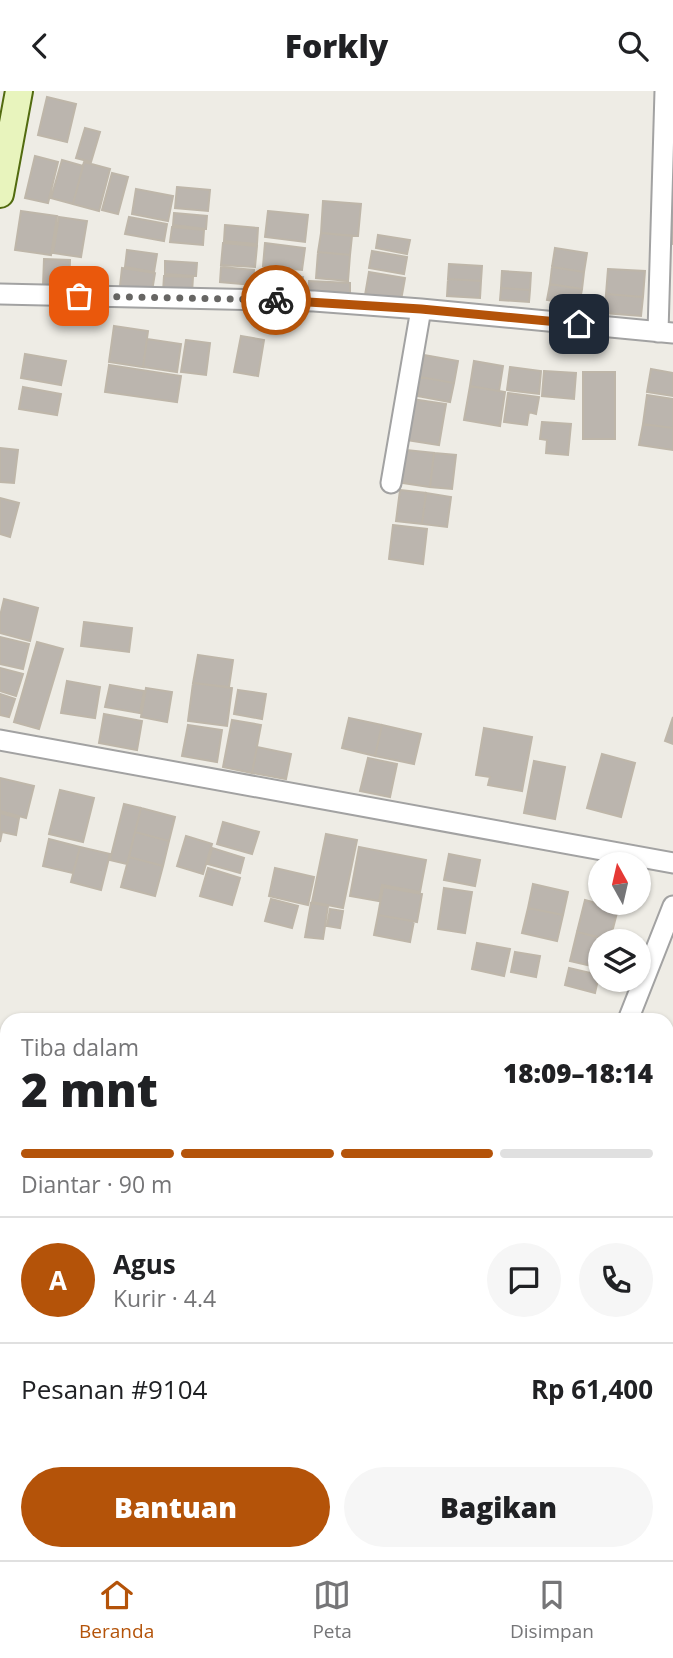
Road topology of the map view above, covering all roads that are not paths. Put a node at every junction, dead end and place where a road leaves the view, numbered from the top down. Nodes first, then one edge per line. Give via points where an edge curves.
1 (19, 91) edge
2 (665, 91) edge
3 (0, 194) edge
4 (0, 294) edge
5 (421, 309) junction
6 (666, 333) edge
7 (391, 483) dead end
8 (0, 740) edge
9 (673, 863) edge
10 (673, 906) edge
11 (631, 1013) edge

1 - 3 street
2 - 6 street
4 - 5 street via 314,301
5 - 6 street
5 - 7 street
8 - 9 street
10 - 11 street

